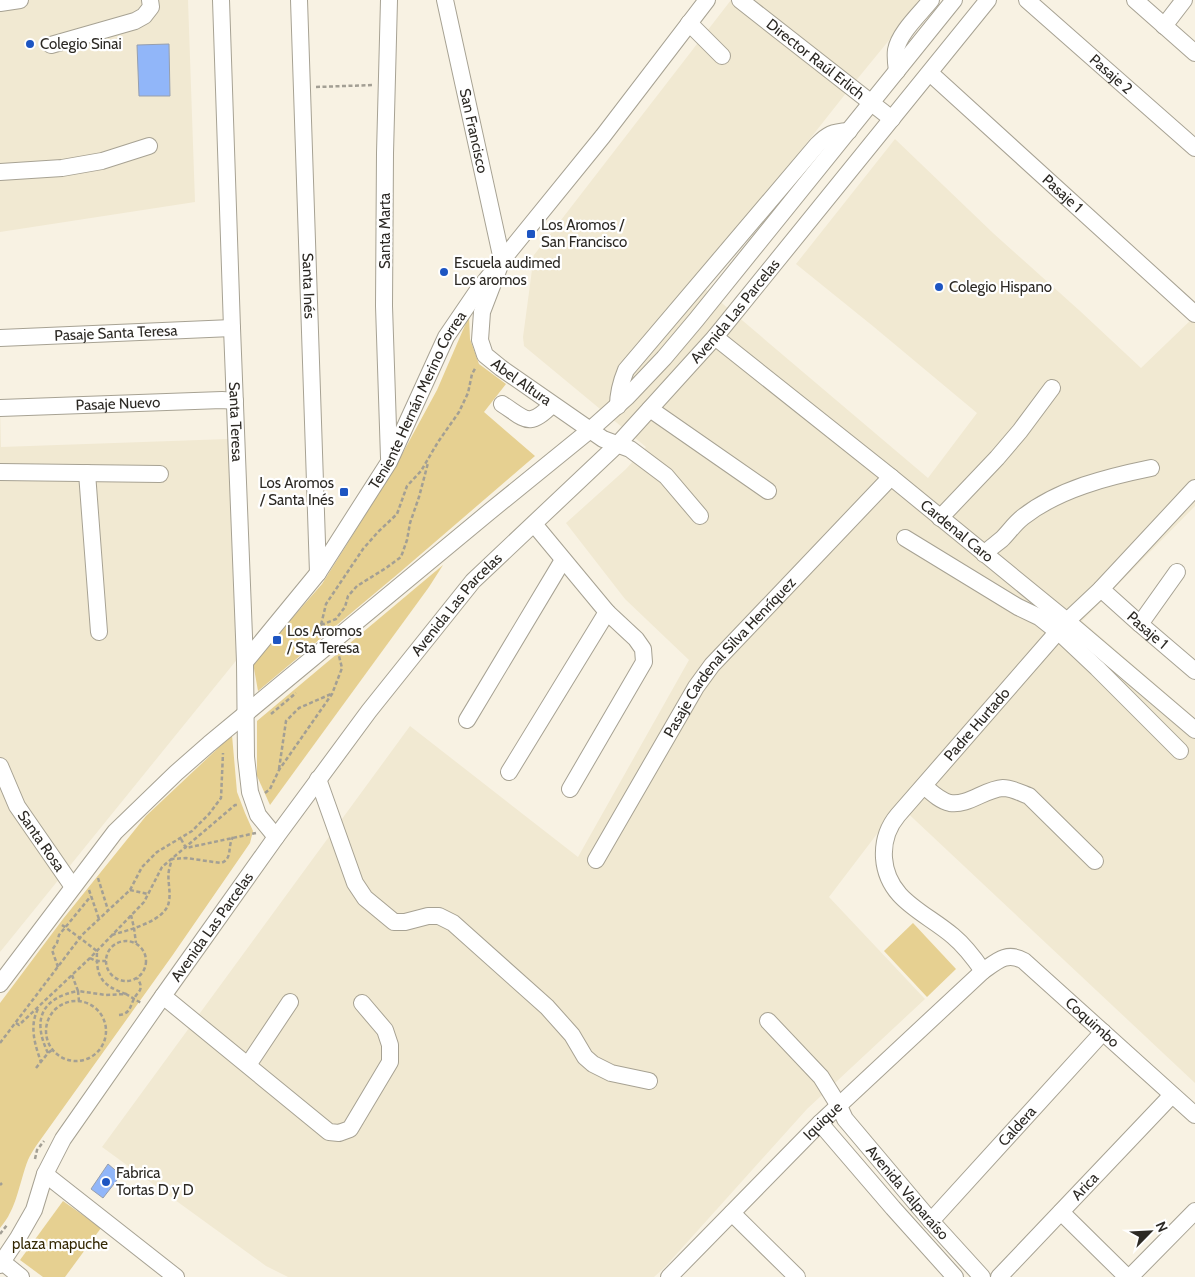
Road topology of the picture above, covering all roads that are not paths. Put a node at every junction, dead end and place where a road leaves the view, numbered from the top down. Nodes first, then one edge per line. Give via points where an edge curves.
1 (20, 0) edge
2 (150, 0) edge
3 (222, 0) edge
4 (299, 0) edge
5 (389, 0) edge
6 (445, 0) edge
7 (740, 0) edge
8 (931, 0) edge
9 (954, 0) edge
10 (988, 0) edge
11 (1027, 0) edge
12 (1135, 0) edge
13 (1184, 0) edge
14 (0, 3) edge
15 (698, 3) edge
16 (689, 23) junction
17 (1164, 26) junction
18 (51, 45) dead end
19 (1195, 53) edge
20 (722, 56) dead end
21 (897, 71) junction
22 (930, 72) junction
23 (872, 102) junction
24 (892, 118) junction
25 (149, 146) dead end
26 (1195, 148) edge
27 (0, 172) edge
28 (502, 260) junction
29 (1195, 314) edge
30 (232, 328) junction
31 (715, 337) junction
32 (0, 338) edge
33 (1052, 388) dead end
34 (235, 401) junction
35 (502, 404) dead end
36 (552, 405) junction
37 (0, 408) edge
38 (650, 409) junction
39 (590, 430) junction
40 (618, 444) junction
41 (389, 462) junction
42 (1151, 468) dead end
43 (0, 472) edge
44 (87, 473) junction
45 (160, 474) dead end
46 (891, 477) junction
47 (1195, 488) edge
48 (768, 490) dead end
49 (700, 516) dead end
50 (940, 518) junction
51 (534, 524) junction
52 (905, 538) dead end
53 (984, 554) junction
54 (564, 560) junction
55 (1177, 572) dead end
56 (318, 573) junction
57 (1100, 589) junction
58 (607, 612) junction
59 (1140, 624) junction
60 (1063, 627) junction
61 (99, 632) dead end
62 (245, 662) junction
63 (1192, 664) edge
64 (246, 714) junction
65 (467, 720) dead end
66 (1195, 730) edge
67 (1180, 751) dead end
68 (0, 766) edge
69 (508, 772) dead end
70 (318, 779) junction
71 (924, 786) junction
72 (570, 789) dead end
73 (268, 835) junction
74 (596, 860) dead end
75 (1095, 861) dead end
76 (73, 887) junction
77 (983, 971) junction
78 (3, 974) edge
79 (163, 996) junction
80 (290, 1002) dead end
81 (362, 1003) dead end
82 (768, 1021) dead end
83 (1103, 1032) junction
84 (248, 1065) junction
85 (649, 1080) dead end
86 (1172, 1095) junction
87 (839, 1106) junction
88 (1195, 1115) edge
89 (820, 1123) junction
90 (45, 1174) junction
91 (1195, 1211) edge
92 (1061, 1212) junction
93 (732, 1213) junction
94 (931, 1221) junction
95 (1, 1263) edge
96 (672, 1276) edge
97 (21, 1277) edge
98 (176, 1277) edge
99 (797, 1277) edge
100 (954, 1277) edge
101 (982, 1277) edge
102 (999, 1277) edge
103 (1129, 1277) edge

1 - 14 street
2 - 18 street via 144,16 135,21
3 - 30 street, Santa Teresa
4 - 56 street, Santa Inés
5 - 41 street, Santa Marta via 384,306
6 - 28 street, San Francisco
7 - 23 street, Director Raúl Erlich
8 - 21 street via 896,48
9 - 21 street, Avenida Las Parcelas
10 - 22 street, Avenida Las Parcelas
11 - 26 street, Pasaje 2
12 - 17 street
13 - 17 street
15 - 16 street, Teniente Hernán Merino Correa
16 - 20 street
16 - 28 street, Teniente Hernán Merino Correa
17 - 19 street
21 - 23 street, Avenida Las Parcelas
22 - 24 street, Avenida Las Parcelas
22 - 29 street, Pasaje 1
23 - 24 street, Director Raúl Erlich
23 - 39 street, Avenida Las Parcelas via 664,358
24 - 31 street, Avenida Las Parcelas
25 - 27 street via 102,161 62,168
28 - 36 street, Abel Altura via 482,312 480,340 485,355
28 - 41 street, Teniente Hernán Merino Correa via 446,337
30 - 32 street, Pasaje Santa Teresa
30 - 34 street, Santa Teresa
31 - 38 street, Avenida Las Parcelas
31 - 46 street, Cardenal Caro
33 - 50 street via 997,458
34 - 37 street, Pasaje Nuevo
34 - 62 street, Santa Teresa
35 - 36 street via 527,420 541,416
36 - 39 street, Abel Altura
38 - 40 street, Avenida Las Parcelas
38 - 48 street
39 - 40 street, Abel Altura
39 - 64 street, Avenida Las Parcelas via 328,639
40 - 49 street, Abel Altura via 666,476
40 - 51 street, Avenida Las Parcelas
41 - 56 street, Teniente Hernán Merino Correa
42 - 53 street via 1089,484 1038,506
43 - 44 street
44 - 45 street
44 - 61 street
46 - 50 street, Cardenal Caro
46 - 74 street, Pasaje Cardenal Silva Henríquez via 712,665 696,687
47 - 57 street, Padre Hurtado
50 - 53 street, Cardenal Caro
51 - 54 street
51 - 70 street, Avenida Las Parcelas via 473,582
52 - 60 street via 1018,607
53 - 60 street, Cardenal Caro
54 - 58 street
54 - 65 street
55 - 59 street
56 - 62 street, Teniente Hernán Merino Correa
57 - 59 street, Pasaje 1
57 - 60 street, Padre Hurtado
58 - 69 street
58 - 72 street via 636,639 643,649 644,662
59 - 63 street, Pasaje 1
60 - 66 street, Cardenal Caro
60 - 67 street via 1097,668
60 - 71 street, Padre Hurtado
62 - 64 street, Santa Teresa
64 - 73 street, Santa Teresa via 250,792
64 - 76 street, Avenida Las Parcelas via 182,767 115,832
68 - 76 street, Santa Rosa via 17,806
70 - 73 street, Avenida Las Parcelas
70 - 85 street via 355,883 365,898 394,922 439,916 453,923 547,1007 593,1064 610,1073
71 - 75 street via 943,801 952,803 1003,788 1018,791 1029,796
71 - 77 street, Padre Hurtado via 894,820 887,833 883,852 886,870 899,896 963,945
73 - 79 street, Avenida Las Parcelas
76 - 78 street
77 - 83 street, Coquimbo via 1005,957 1024,961
77 - 87 street, Iquique
79 - 84 street
79 - 90 street, Avenida Las Parcelas via 63,1139
80 - 84 street
81 - 84 street via 385,1030 390,1045 390,1062 350,1129 330,1132
82 - 87 street, Avenida Valparaíso via 821,1077
83 - 86 street, Coquimbo
83 - 94 street, Caldera
86 - 88 street, Coquimbo
86 - 92 street, Arica
87 - 89 street, Iquique
87 - 94 street, Avenida Valparaíso via 845,1119
89 - 93 street, Iquique
89 - 100 street, Avenida Valparaíso
90 - 95 street, Avenida Las Parcelas via 34,1210
90 - 98 street
91 - 103 street
92 - 102 street, Arica
92 - 103 street
93 - 96 street, Iquique
93 - 99 street
94 - 101 street, Avenida Valparaíso
95 - 97 street

